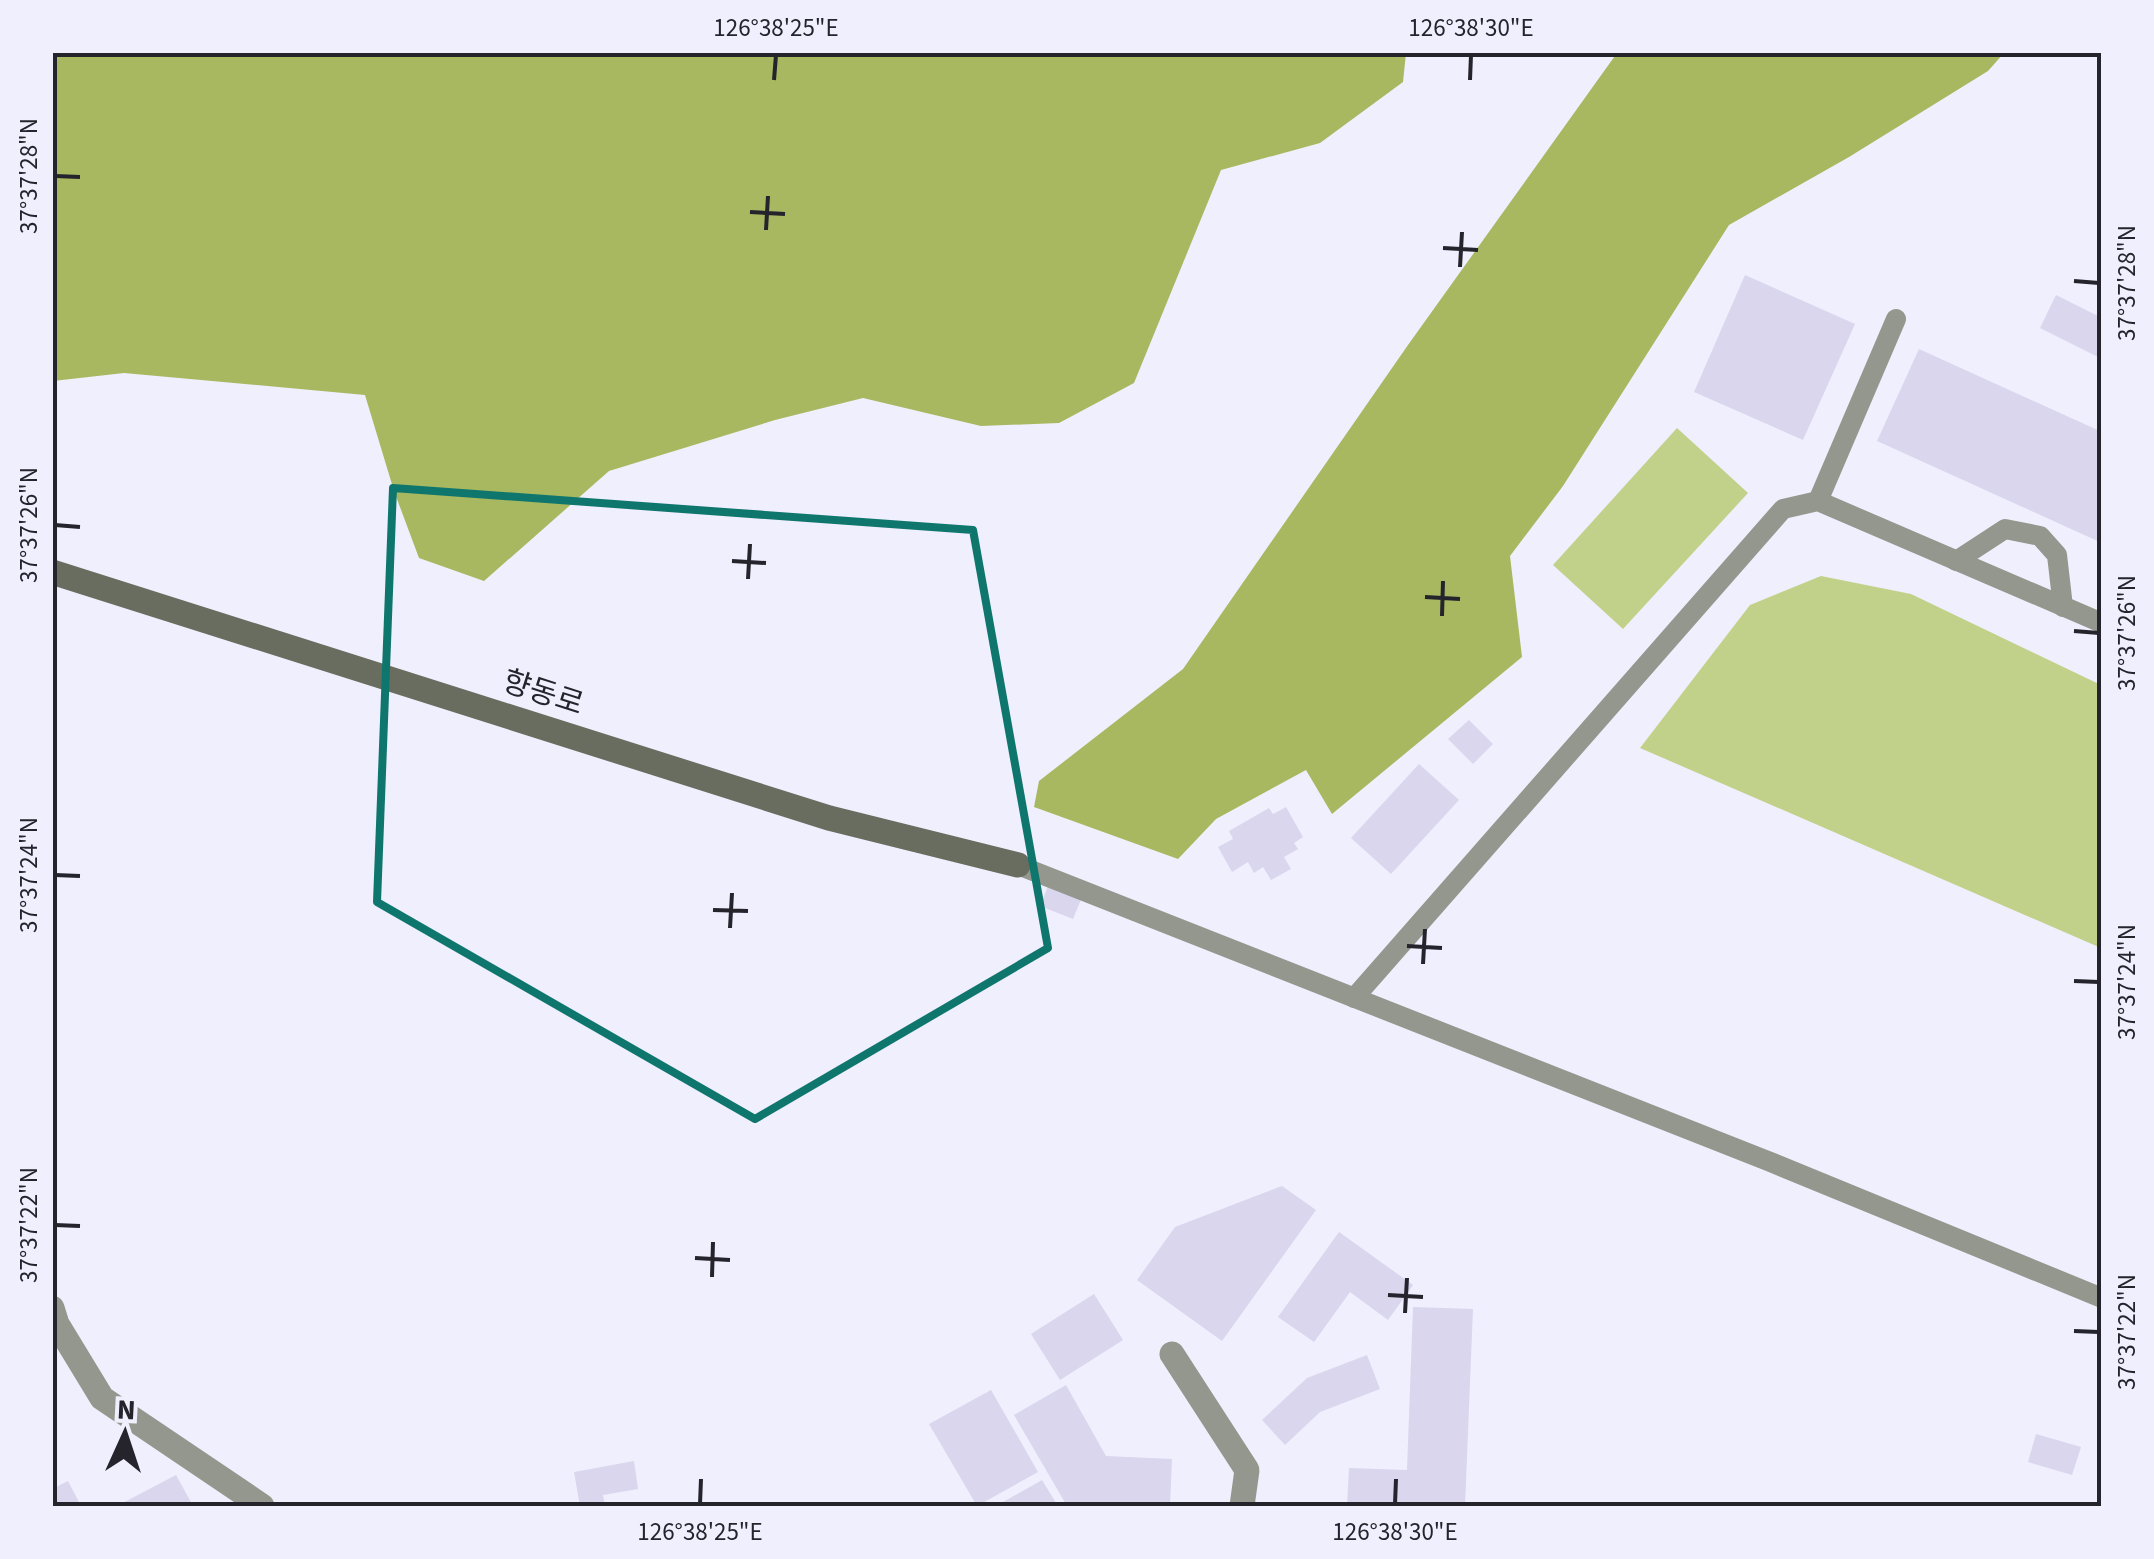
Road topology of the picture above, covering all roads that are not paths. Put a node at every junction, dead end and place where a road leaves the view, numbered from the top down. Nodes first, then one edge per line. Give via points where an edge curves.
1 (1896, 319) dead end
2 (1818, 501) junction
3 (1956, 561) junction
4 (52, 572) edge
5 (2062, 606) junction
6 (2102, 624) edge
7 (1018, 865) joint
8 (1354, 998) junction
9 (2102, 1298) edge
10 (52, 1308) edge
11 (1172, 1354) dead end
12 (262, 1506) edge
13 (1242, 1506) edge

1 - 2 lane
2 - 3 lane
2 - 8 lane via 1783,509
3 - 5 lane
3 - 5 lane via 2004,529 2040,536 2057,555
4 - 7 street, 향동로 via 829,818
5 - 6 lane
7 - 8 lane
8 - 9 lane
10 - 12 street via 102,1398
11 - 13 street via 1247,1470

